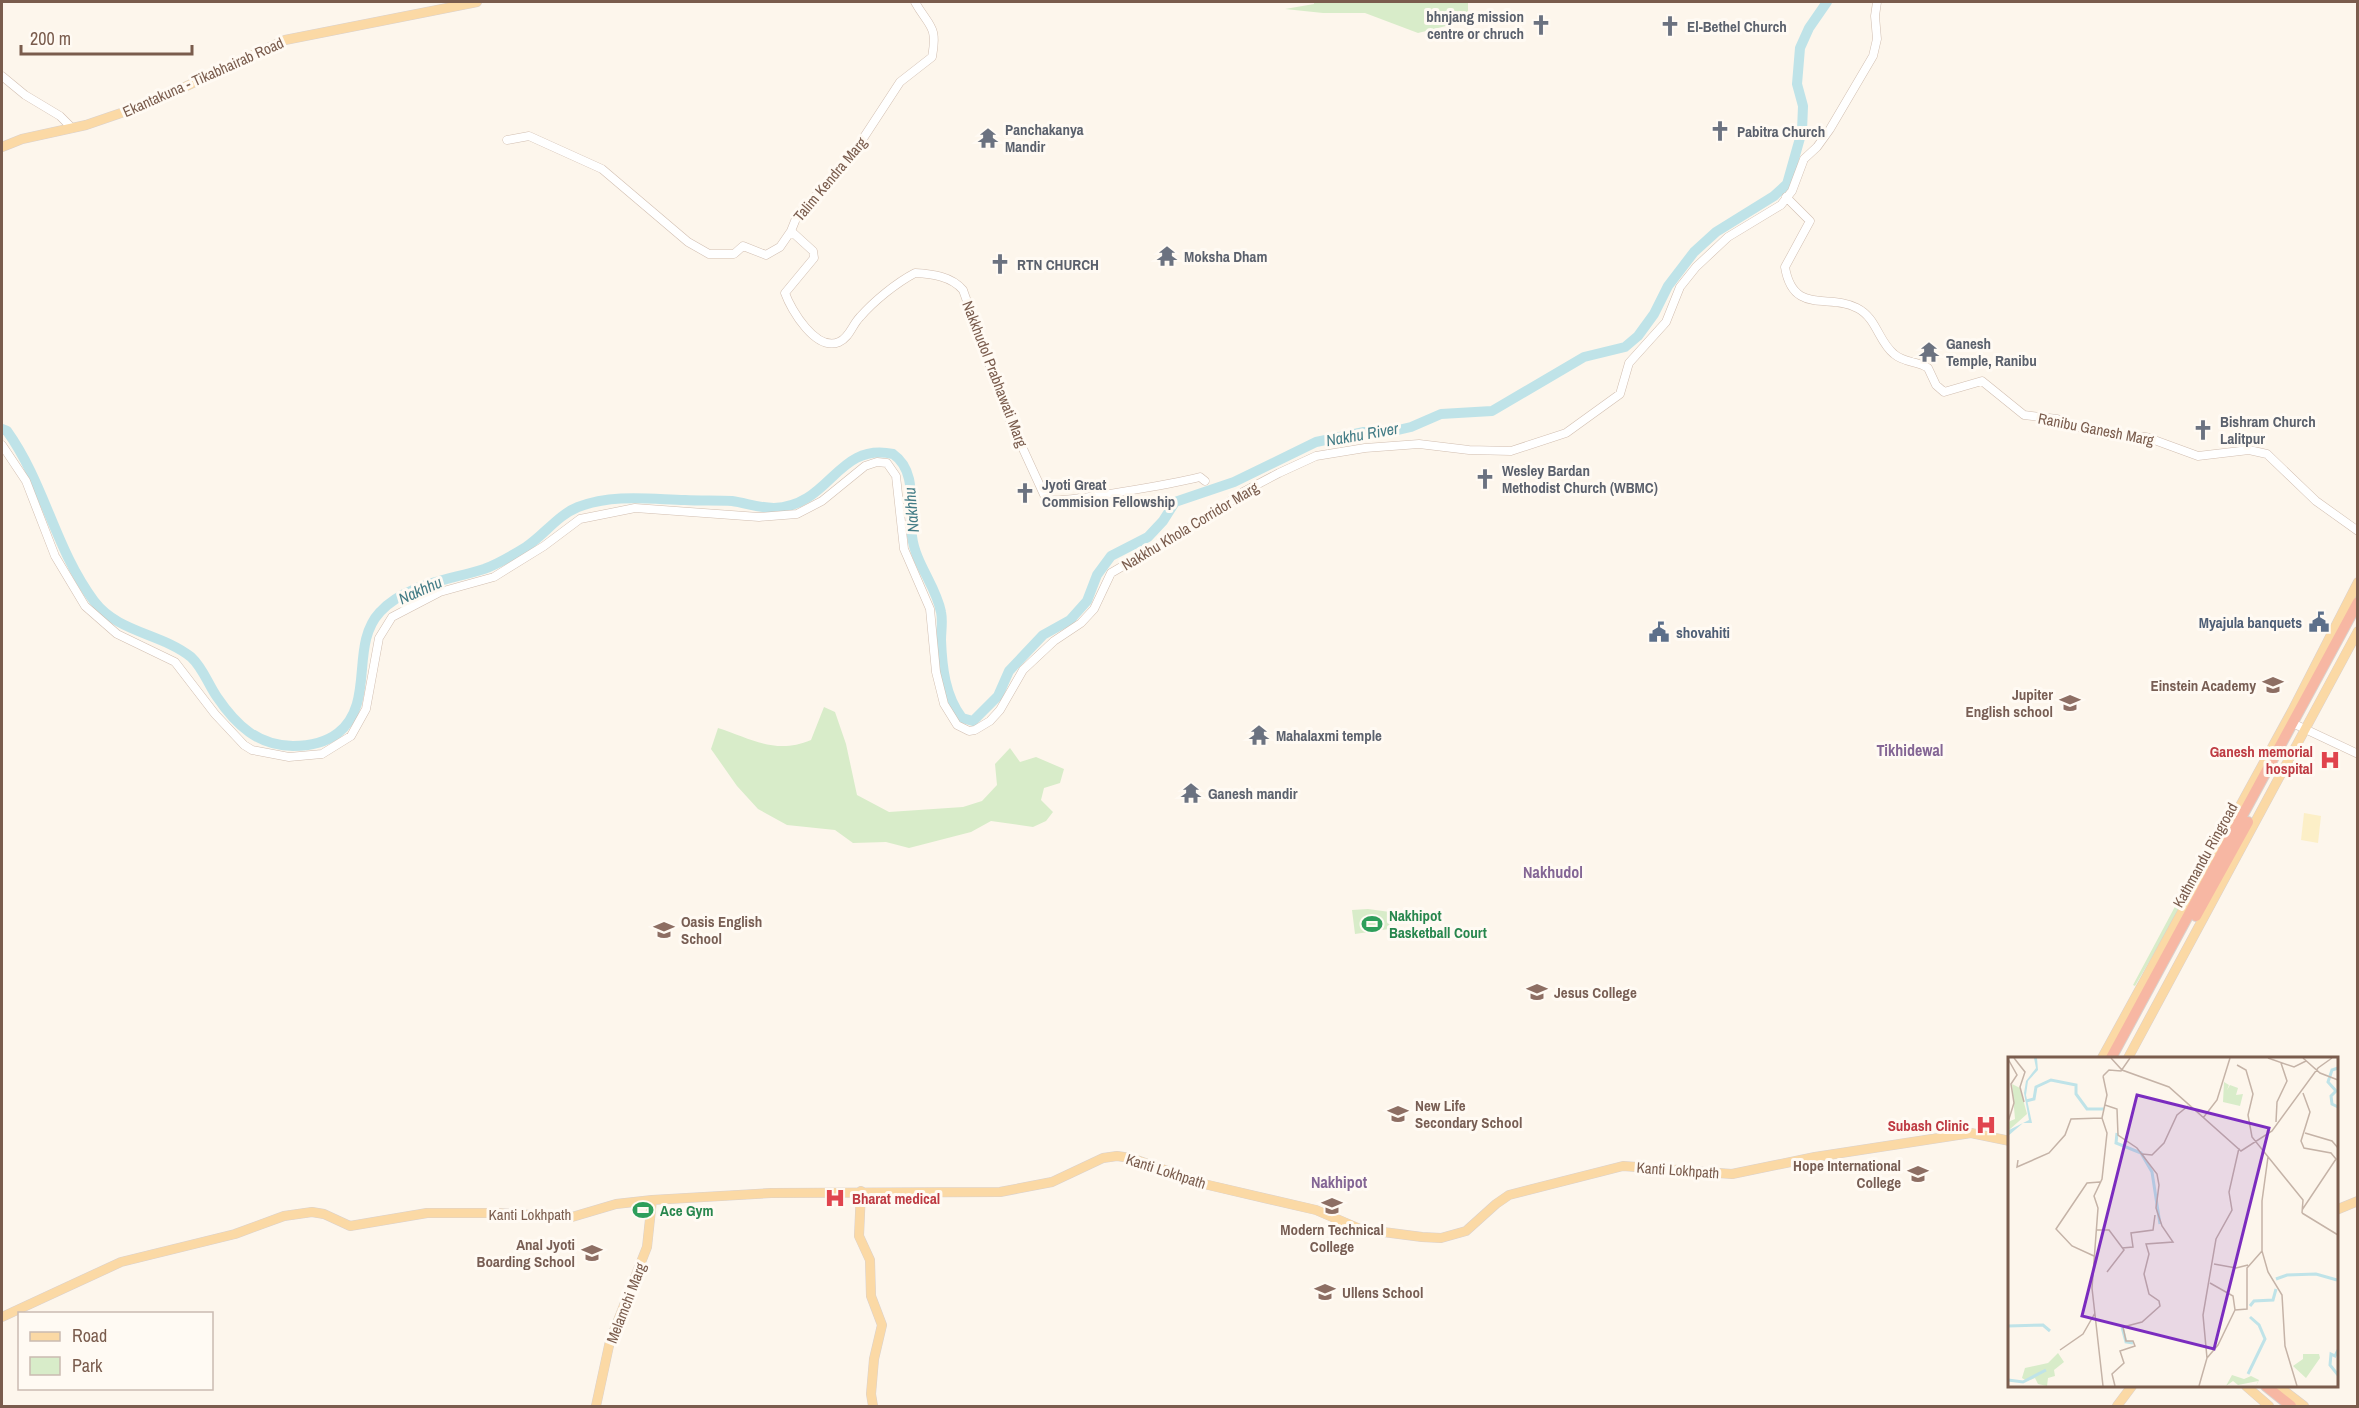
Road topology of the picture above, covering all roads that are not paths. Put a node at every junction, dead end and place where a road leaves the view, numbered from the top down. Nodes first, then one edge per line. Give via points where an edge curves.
1 (477, 2) edge
2 (915, 2) edge
3 (1877, 2) edge
4 (2, 76) edge
5 (72, 128) junction
6 (507, 140) dead end
7 (2, 147) edge
8 (1786, 197) junction
9 (791, 231) junction
10 (2, 445) edge
11 (1205, 481) dead end
12 (2358, 531) edge
13 (2358, 582) edge
14 (2358, 602) edge
15 (2358, 615) edge
16 (2358, 631) edge
17 (2296, 725) junction
18 (2358, 753) edge
19 (2103, 1057) edge
20 (2111, 1057) edge
21 (2119, 1057) edge
22 (2129, 1057) edge
23 (2008, 1141) edge
24 (861, 1191) junction
25 (652, 1200) junction
26 (2358, 1201) edge
27 (2338, 1210) edge
28 (2, 1317) edge
29 (2131, 1387) edge
30 (2247, 1387) edge
31 (2257, 1387) edge
32 (2267, 1387) edge
33 (2279, 1387) edge
34 (596, 1407) edge
35 (873, 1407) edge
36 (2117, 1407) edge
37 (2269, 1407) edge
38 (2281, 1407) edge
39 (2291, 1407) edge
40 (2304, 1407) edge

1 - 5 main road, Ekantakuna - Tikabhairab Road via 285,40 176,91
2 - 9 street, Talim Kendra Marg via 934,29 932,57 900,82 849,160 797,216
3 - 8 street, Nakkhu Khola Corridor Marg via 1877,39 1872,56 1830,129 1804,159
4 - 5 street
5 - 7 main road, Ekantakuna - Tikabhairab Road
6 - 9 street, Talim Kendra Marg via 529,136 602,169 688,242 709,254 734,254 743,246 770,254
8 - 10 street, Nakkhu Khola Corridor Marg via 1763,218 1728,237 1696,267 1680,287 1666,322 1629,363 1620,394 1566,433 1511,451 1419,444 1365,448 1316,456 1279,473 1111,573 1094,609 1023,670 990,721 969,731 957,725 944,704 931,615 904,549 896,476 887,463 865,466 822,501 796,514 759,517 635,508 580,519 494,577 440,592 392,617 379,638 366,709 351,736 322,754 289,757 244,745 175,662 117,634 85,606 55,556 26,481
8 - 12 street, Ranibu Ganesh Marg via 1810,221 1785,267 1801,296 1809,301 1839,302 1858,308 1875,323 1895,356 1928,368 1936,386 1944,392 1982,381 2024,415 2057,419 2089,431 2146,437 2198,456 2259,451 2274,459 2316,501
9 - 11 street, Nakkhudol Prabhawati Marg via 813,251 814,258 785,293 793,310 824,342 842,340 859,317 915,273 957,283 963,290 1008,414 1047,499 1066,501 1200,477
13 - 17 main road
14 - 17 highway, Kathmandu Ringroad
15 - 17 highway, Kathmandu Ringroad
16 - 17 main road
17 - 18 street
17 - 19 main road
17 - 20 highway, Kathmandu Ringroad
17 - 21 highway, Kathmandu Ringroad
17 - 22 main road
23 - 24 main road, Kanti Lokhpath via 1971,1133 1732,1174 1623,1166 1509,1195 1466,1231 1441,1239 1360,1229 1317,1210 1204,1184 1117,1156 1103,1158 1052,1182 1000,1192
24 - 25 main road, Kanti Lokhpath
24 - 35 main road via 859,1236 870,1260 871,1296 882,1325 874,1359
25 - 28 main road, Kanti Lokhpath via 616,1204 572,1217 427,1214 350,1226 312,1212 284,1216 235,1234 121,1262
25 - 34 main road, Melamchi Marg via 647,1247 610,1341
26 - 27 main road
29 - 36 main road
30 - 37 main road
31 - 38 highway
32 - 39 highway
33 - 40 main road

